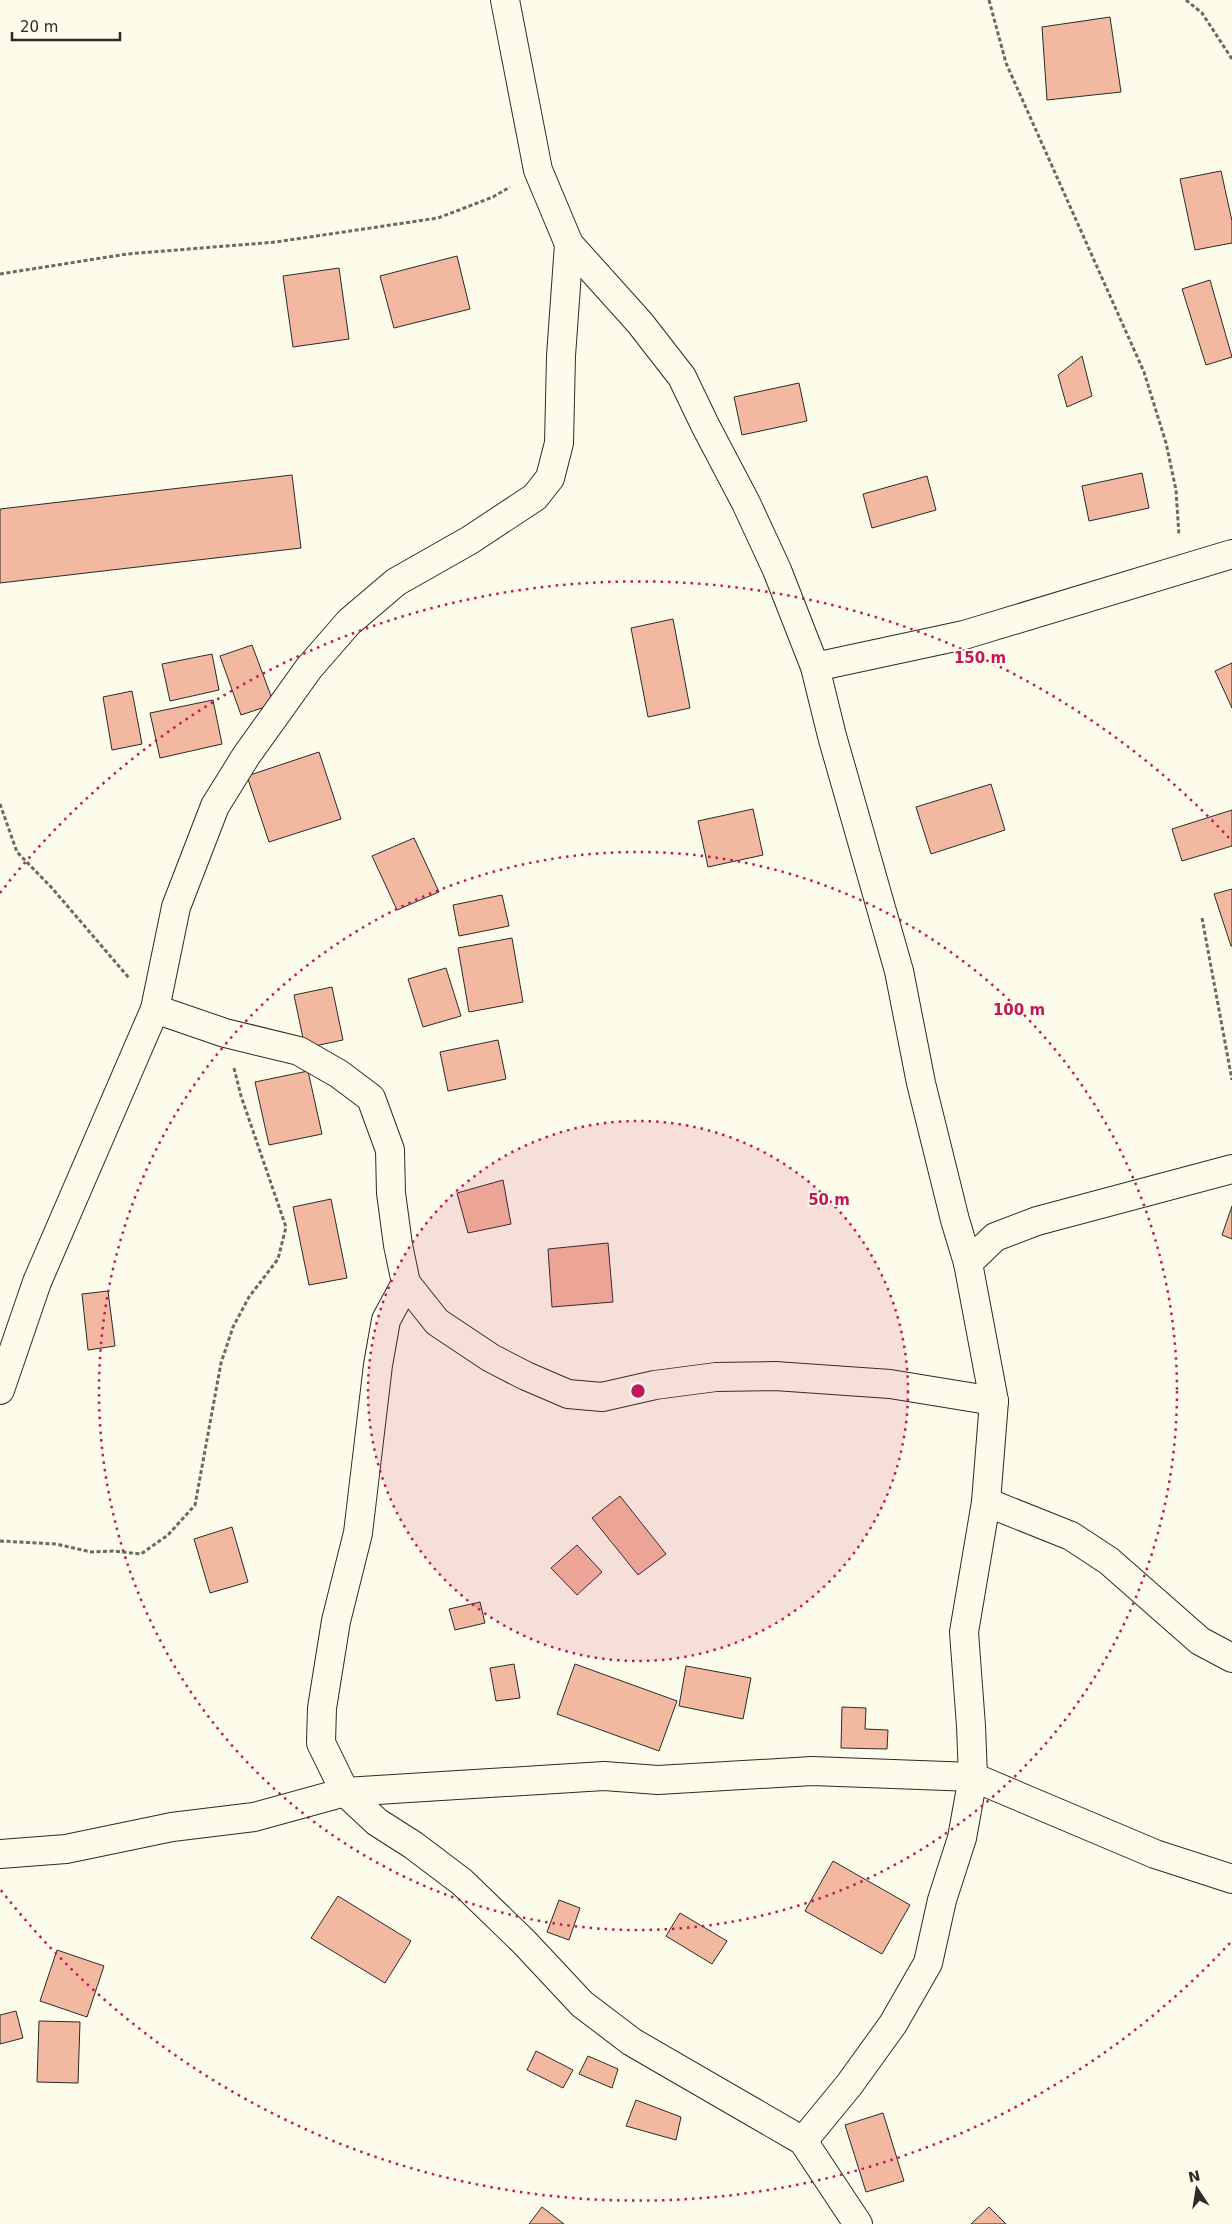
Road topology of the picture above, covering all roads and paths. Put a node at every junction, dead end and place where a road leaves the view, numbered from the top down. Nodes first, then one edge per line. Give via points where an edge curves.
1 (505, 0) edge
2 (989, 0) edge
3 (1186, 0) edge
4 (1232, 59) edge
5 (538, 170) junction
6 (569, 244) junction
7 (0, 274) edge
8 (1232, 554) edge
9 (1181, 569) junction
10 (814, 667) junction
11 (0, 804) edge
12 (1202, 918) dead end
13 (155, 1009) junction
14 (225, 1034) junction
15 (1232, 1080) edge
16 (1232, 1169) edge
17 (968, 1263) junction
18 (406, 1283) junction
19 (0, 1390) edge
20 (994, 1401) junction
21 (986, 1502) junction
22 (0, 1541) edge
23 (1232, 1658) edge
24 (972, 1777) junction
25 (345, 1792) junction
26 (0, 1854) edge
27 (1232, 1879) edge
28 (803, 2142) junction
29 (858, 2224) edge

1 - 5 street
2 - 9 path via 1006,63 1144,372 1166,443 1176,490
3 - 4 path via 1202,13
5 - 6 street
5 - 7 path via 493,197 438,218 276,242 127,254
6 - 10 street via 640,323 682,376 769,553
6 - 13 street via 559,443 550,478 535,497 470,540 396,582 349,622 309,668 246,756 215,806 176,907
8 - 9 street
9 - 10 street via 964,636
10 - 17 street via 899,971 921,1082
11 - 13 path via 17,852 52,888
12 - 15 path
13 - 14 street
13 - 19 street via 37,1282
14 - 18 street via 299,1051 339,1074 371,1098 390,1150 391,1193
14 - 22 path via 241,1096 286,1226 278,1259 249,1297 221,1363 195,1505 168,1535 140,1554 91,1552 56,1544
16 - 17 street via 1037,1221 995,1237
17 - 20 street
18 - 20 street via 437,1322 491,1358 568,1394 602,1397 707,1378 775,1376 890,1384
18 - 25 street via 386,1320 358,1533 336,1621 322,1708 321,1743
20 - 21 street
21 - 23 street via 1071,1536 1109,1561 1200,1641
21 - 24 street via 964,1632 972,1726
24 - 25 street via 812,1771 658,1780 604,1776
24 - 27 street via 1155,1854
24 - 28 street via 962,1838 942,1900 928,1963 893,2024
25 - 26 street via 254,1817 172,1827 66,1849
25 - 28 street via 377,1822 462,1882 582,2004 632,2042
28 - 29 street

